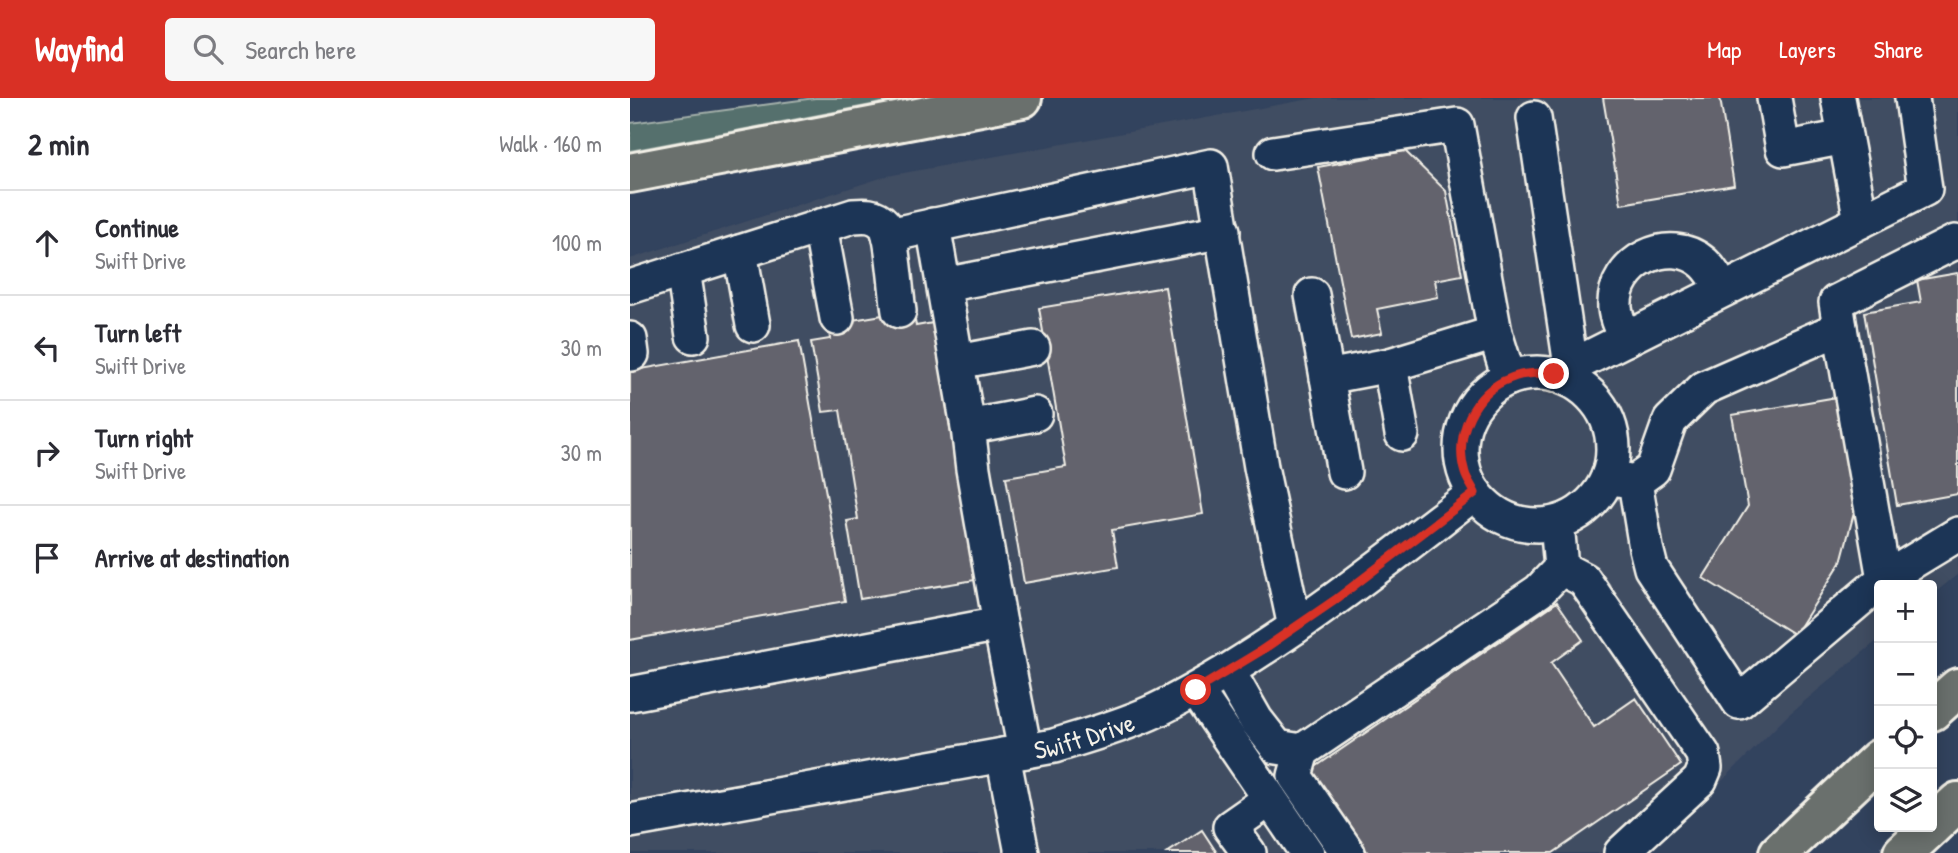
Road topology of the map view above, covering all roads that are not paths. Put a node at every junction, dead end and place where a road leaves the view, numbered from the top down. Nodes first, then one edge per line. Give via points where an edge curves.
1 (1022, 98) edge
2 (1773, 98) edge
3 (1838, 98) edge
4 (1912, 98) edge
5 (1534, 118) dead end
6 (1845, 137) junction
7 (1273, 153) dead end
8 (630, 173) edge
9 (1861, 221) junction
10 (933, 225) junction
11 (820, 226) junction
12 (1223, 231) junction
13 (889, 235) junction
14 (1958, 243) edge
15 (740, 252) junction
16 (683, 270) junction
17 (944, 285) junction
18 (630, 287) edge
19 (1722, 290) junction
20 (1312, 295) dead end
21 (898, 311) dead end
22 (837, 318) dead end
23 (753, 325) dead end
24 (1840, 328) junction
25 (1495, 333) junction
26 (693, 336) dead end
27 (1626, 339) junction
28 (1033, 348) dead end
29 (957, 362) junction
30 (1390, 365) junction
31 (1563, 370) junction
32 (1327, 377) junction
33 (1509, 378) junction
34 (1035, 414) dead end
35 (968, 427) junction
36 (1402, 434) dead end
37 (1344, 472) dead end
38 (1621, 480) junction
39 (1475, 493) junction
40 (1557, 523) junction
41 (1958, 534) edge
42 (1561, 568) junction
43 (1884, 579) junction
44 (1000, 624) junction
45 (1295, 627) junction
46 (1228, 671) junction
47 (1958, 688) edge
48 (1196, 690) junction
49 (630, 694) edge
50 (1937, 707) edge
51 (1302, 751) junction
52 (1014, 753) junction
53 (1874, 763) edge
54 (1270, 799) junction
55 (1958, 802) edge
56 (630, 821) edge
57 (1937, 821) edge
58 (1925, 832) edge
59 (1022, 853) edge
60 (1249, 853) edge
61 (1307, 853) edge
62 (1348, 853) edge
63 (1621, 853) edge
64 (1779, 853) edge
65 (1903, 853) edge

1 - 8 highway
2 - 6 street via 1783,149
3 - 6 street
4 - 9 street via 1925,189
5 - 31 street
6 - 9 street
7 - 25 street via 1457,125
9 - 19 street
10 - 12 street via 1211,166
10 - 13 street
10 - 17 street
11 - 13 street via 869,215 884,223
11 - 15 street
11 - 22 street
12 - 17 street
12 - 45 street via 1261,467
13 - 21 street
14 - 24 street via 1836,302
15 - 16 street
15 - 23 street
16 - 18 street
16 - 26 street
17 - 29 street
19 - 27 street
19 - 27 street via 1703,262 1688,254 1653,253 1625,273 1618,289 1615,306
20 - 32 street
24 - 38 street via 1704,388 1670,421 1653,469
24 - 43 street
25 - 30 street
25 - 33 street
27 - 31 street
28 - 29 street
29 - 35 street
30 - 32 street
30 - 36 street
31 - 33 street
31 - 38 street via 1604,414
32 - 37 street
33 - 39 street via 1474,406 1465,427 1461,450
34 - 35 street
35 - 44 street
38 - 40 street
38 - 43 street via 1651,568 1739,702
39 - 40 street via 1511,521
39 - 45 street, Swift Drive
40 - 42 street
41 - 43 street
42 - 51 street via 1539,591
42 - 63 street via 1584,580 1703,754 1705,768 1700,780
44 - 49 street
44 - 52 street
45 - 46 street, Swift Drive
46 - 48 street, Swift Drive
46 - 51 street via 1277,747
47 - 50 highway
48 - 52 street, Swift Drive via 1102,732
48 - 54 street
51 - 62 street via 1295,776
52 - 56 street, Swift Drive
52 - 59 street
53 - 64 highway
54 - 60 street via 1230,827
54 - 61 street
55 - 57 highway
58 - 65 highway

